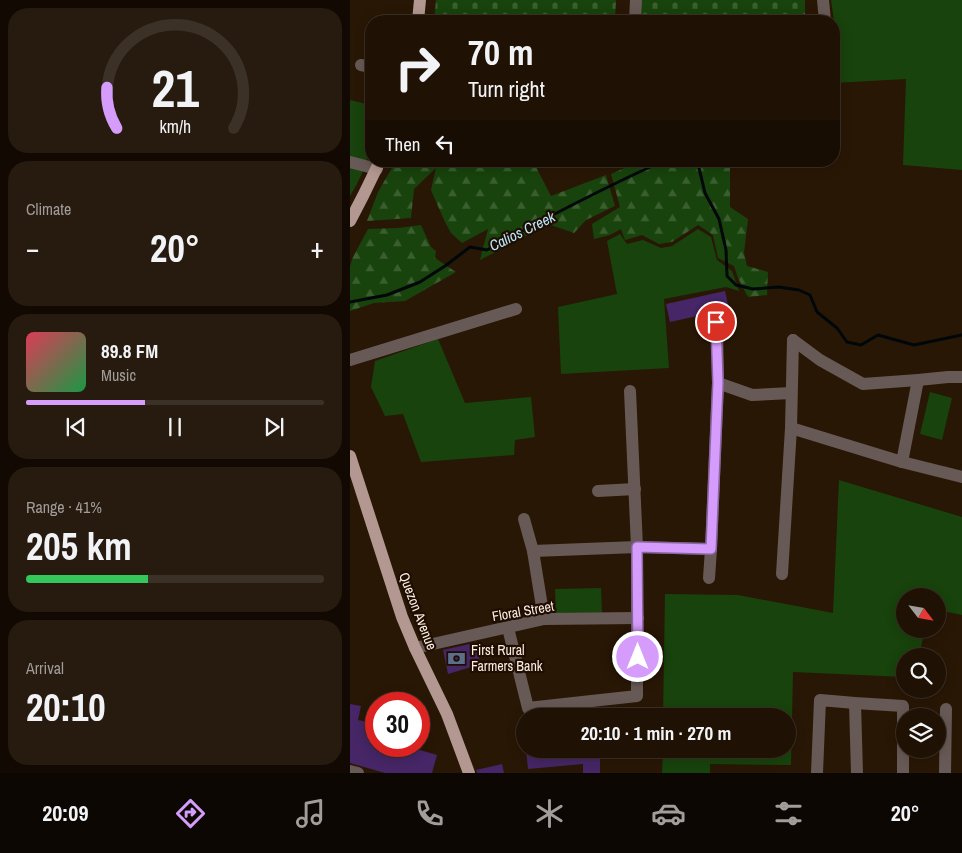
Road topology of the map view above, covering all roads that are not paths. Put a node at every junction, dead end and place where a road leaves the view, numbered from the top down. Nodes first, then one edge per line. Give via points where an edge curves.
1 (420, 0) edge
2 (636, 0) edge
3 (823, 0) edge
4 (419, 15) edge
5 (635, 15) edge
6 (824, 15) edge
7 (350, 162) edge
8 (365, 164) edge
9 (377, 167) edge
10 (350, 221) edge
11 (516, 309) dead end
12 (716, 322) dead end
13 (350, 360) edge
14 (962, 377) edge
15 (918, 380) junction
16 (718, 383) junction
17 (630, 391) dead end
18 (792, 393) junction
19 (791, 428) junction
20 (350, 456) edge
21 (902, 462) junction
22 (961, 475) edge
23 (635, 489) junction
24 (598, 490) dead end
25 (524, 519) dead end
26 (637, 547) junction
27 (711, 549) junction
28 (533, 551) junction
29 (782, 574) dead end
30 (709, 578) dead end
31 (638, 618) junction
32 (544, 619) junction
33 (508, 628) junction
34 (415, 648) junction
35 (855, 703) junction
36 (945, 758) edge
37 (350, 770) edge
38 (358, 773) edge
39 (469, 773) edge
40 (817, 773) edge
41 (857, 773) edge
42 (903, 773) edge
43 (945, 773) edge

1 - 4 main road
2 - 5 street
3 - 6 street
7 - 8 street
9 - 10 main road
11 - 13 street
12 - 16 street
14 - 15 street
15 - 18 street via 863,384 820,360 793,340
15 - 21 street
16 - 18 street via 752,395
16 - 27 street
17 - 23 street
18 - 19 street
19 - 21 street
19 - 29 street
20 - 34 main road, Quezon Avenue
21 - 22 street
23 - 24 street
23 - 26 street
25 - 28 street
26 - 27 street
26 - 28 street
26 - 31 street
27 - 30 street
28 - 32 street
31 - 32 street, Floral Street
31 - 33 street via 637,696 528,708
32 - 33 street, Floral Street
33 - 34 street, Floral Street
34 - 39 main road, Quezon Avenue via 447,714
35 - 40 street via 820,700
35 - 41 street
35 - 42 street via 903,706
36 - 43 street
37 - 38 street

